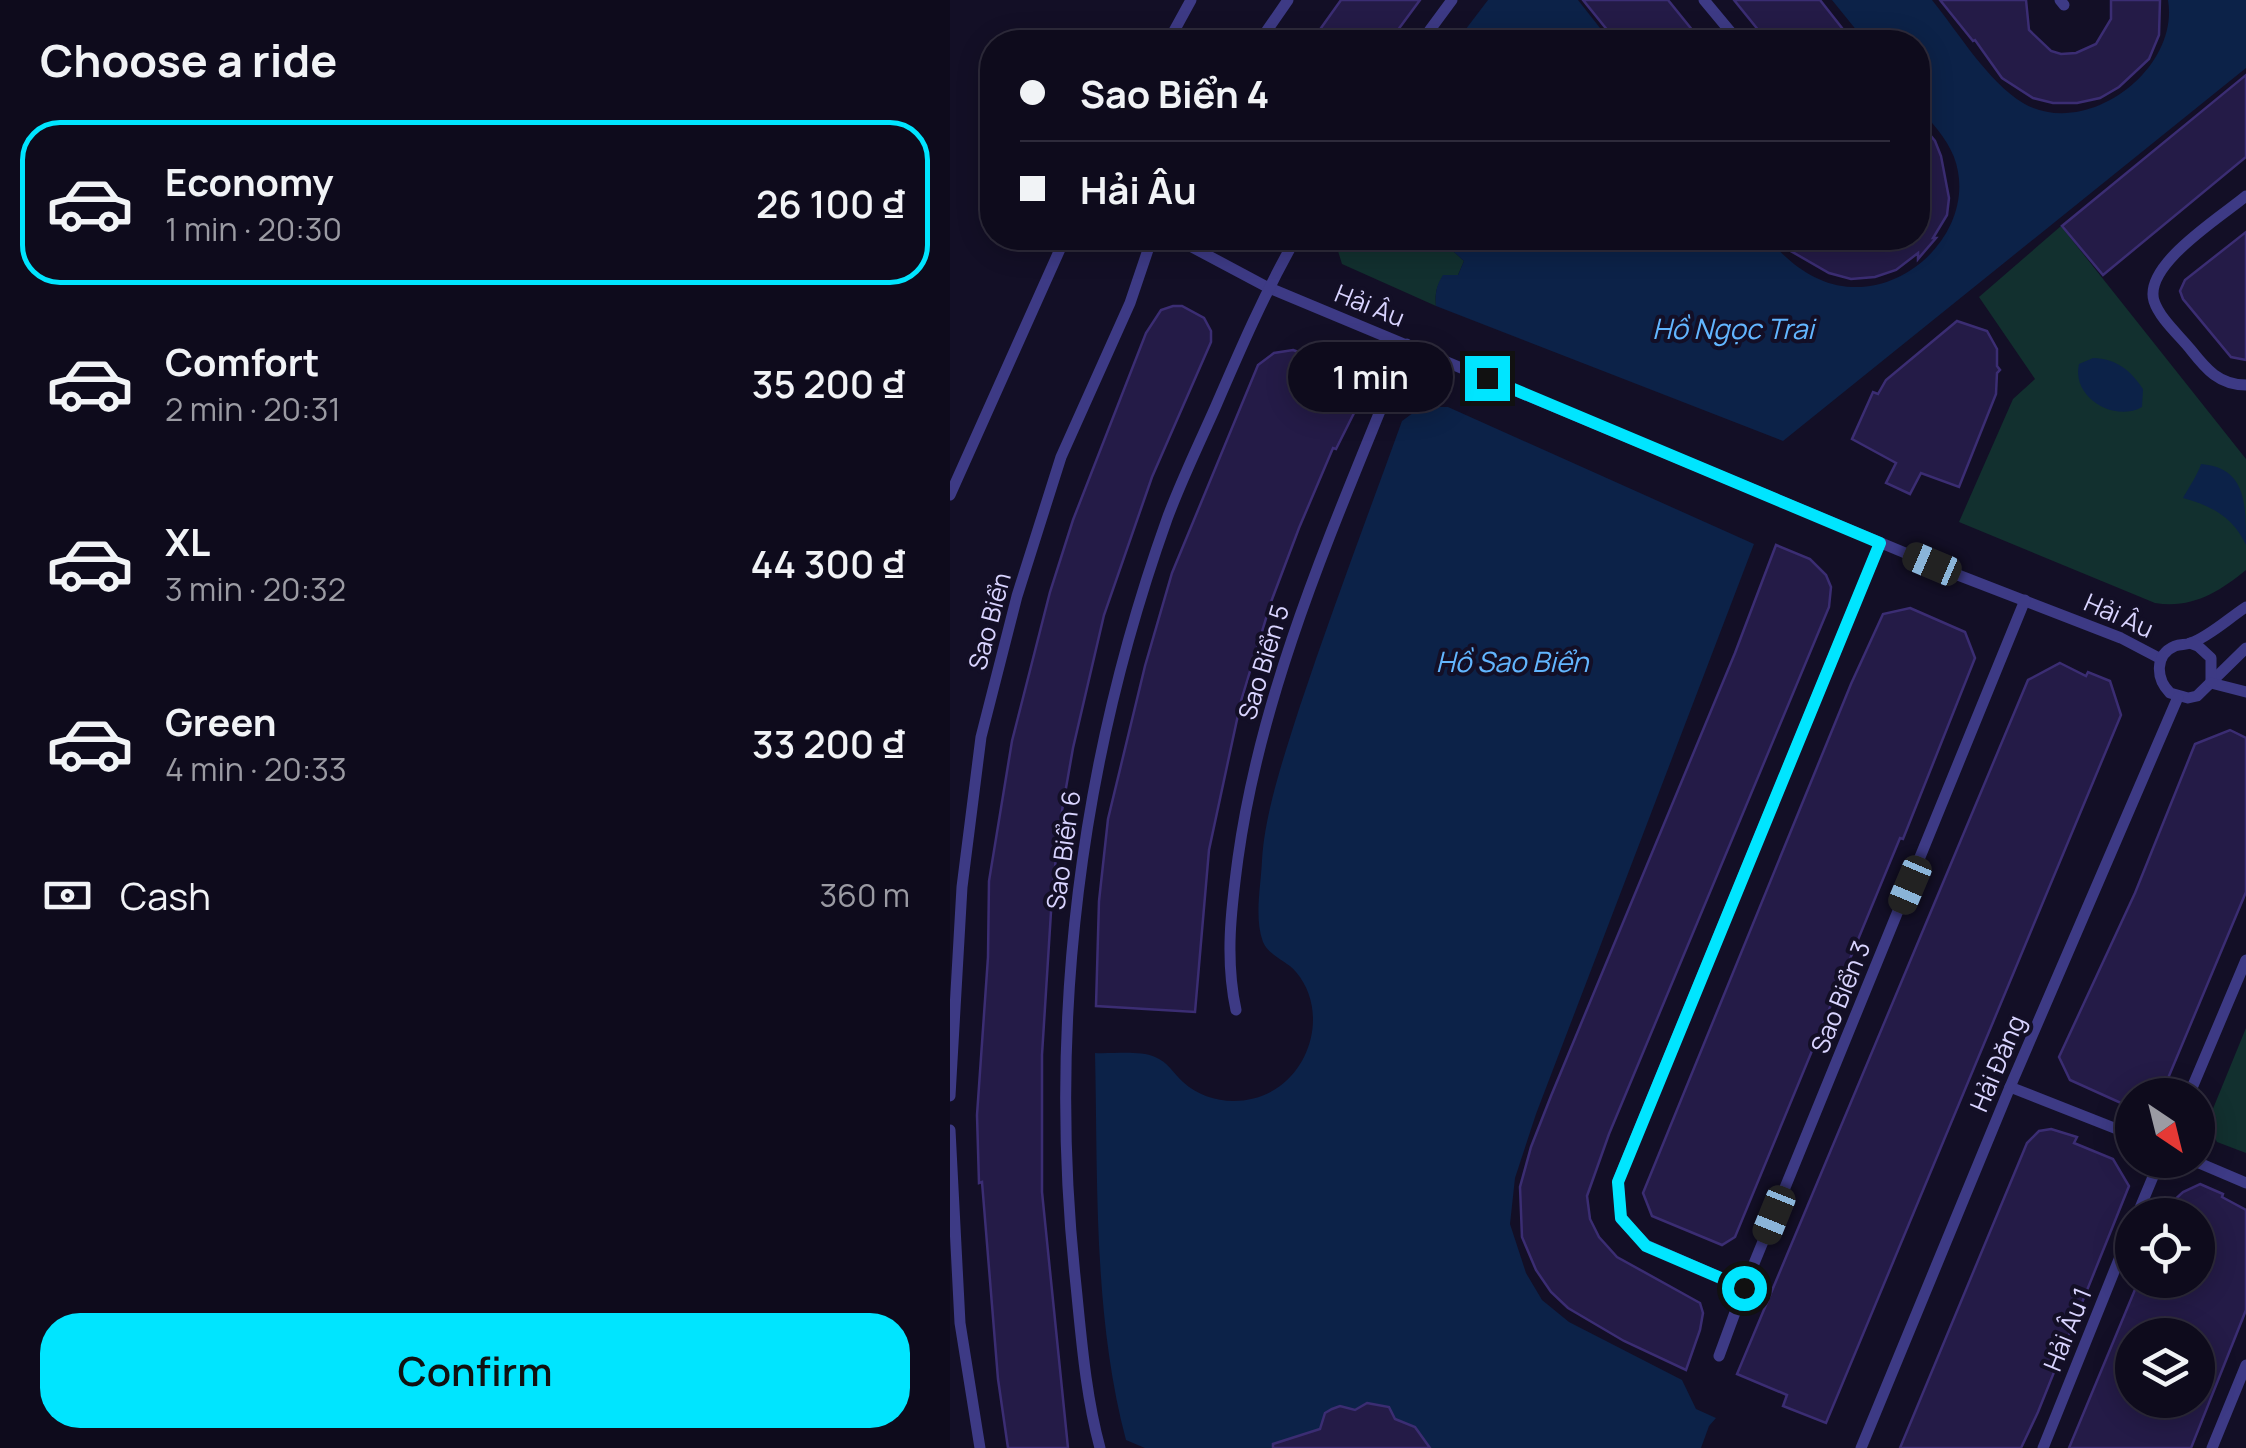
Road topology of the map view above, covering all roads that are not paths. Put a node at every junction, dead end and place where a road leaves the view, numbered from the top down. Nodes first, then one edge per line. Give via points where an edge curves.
1 (1191, 0) edge
2 (1288, 0) edge
3 (1452, 0) edge
4 (1704, 0) edge
5 (1175, 30) edge
6 (1267, 30) edge
7 (1430, 30) edge
8 (1728, 30) edge
9 (2246, 196) edge
10 (1060, 250) edge
11 (1148, 250) edge
12 (1199, 250) edge
13 (1289, 250) edge
14 (1268, 287) junction
15 (1407, 344) junction
16 (2246, 385) edge
17 (950, 495) edge
18 (1880, 543) junction
19 (2026, 600) junction
20 (2246, 607) edge
21 (2190, 643) junction
22 (2246, 648) edge
23 (2161, 659) junction
24 (2210, 683) junction
25 (2246, 692) edge
26 (2178, 697) junction
27 (2246, 960) edge
28 (1236, 1010) dead end
29 (2197, 1078) edge
30 (2010, 1087) junction
31 (950, 1096) edge
32 (2115, 1129) edge
33 (950, 1130) edge
34 (2215, 1170) edge
35 (2246, 1183) edge
36 (2115, 1269) edge
37 (1744, 1288) junction
38 (1719, 1356) dead end
39 (2246, 1365) edge
40 (980, 1448) edge
41 (1100, 1448) edge
42 (1861, 1448) edge
43 (2043, 1448) edge
44 (2212, 1448) edge

1 - 5 lane
2 - 6 lane
3 - 7 lane
4 - 8 lane
9 - 16 lane via 2166,262 2152,292 2160,312 2209,372
10 - 17 lane
11 - 31 lane, Sao Biển via 1062,457 982,737 962,887
12 - 14 lane, Hải Âu
13 - 14 lane, Sao Biển 6
14 - 15 lane, Hải Âu
14 - 41 lane, Sao Biển 6 via 1168,516 1126,644 1086,821 1066,1072 1069,1218
15 - 18 lane, Hải Âu
15 - 28 lane, Sao Biển 5 via 1300,615 1256,760 1231,913 1229,979
18 - 19 lane, Hải Âu
18 - 37 lane via 1618,1182 1621,1218 1646,1246
19 - 23 lane, Hải Âu
19 - 37 lane, Sao Biển 3
20 - 21 lane
21 - 23 lane via 2173,646
21 - 24 lane via 2210,658
22 - 24 lane
23 - 26 lane via 2163,686
24 - 25 lane
24 - 26 lane via 2197,696
26 - 30 lane, Hải Đăng
27 - 29 lane
30 - 32 lane
30 - 42 lane, Hải Đăng
33 - 40 lane via 960,1323
34 - 35 lane
36 - 43 lane, Hải Âu 1
37 - 38 lane, Sao Biển 3
39 - 44 lane

